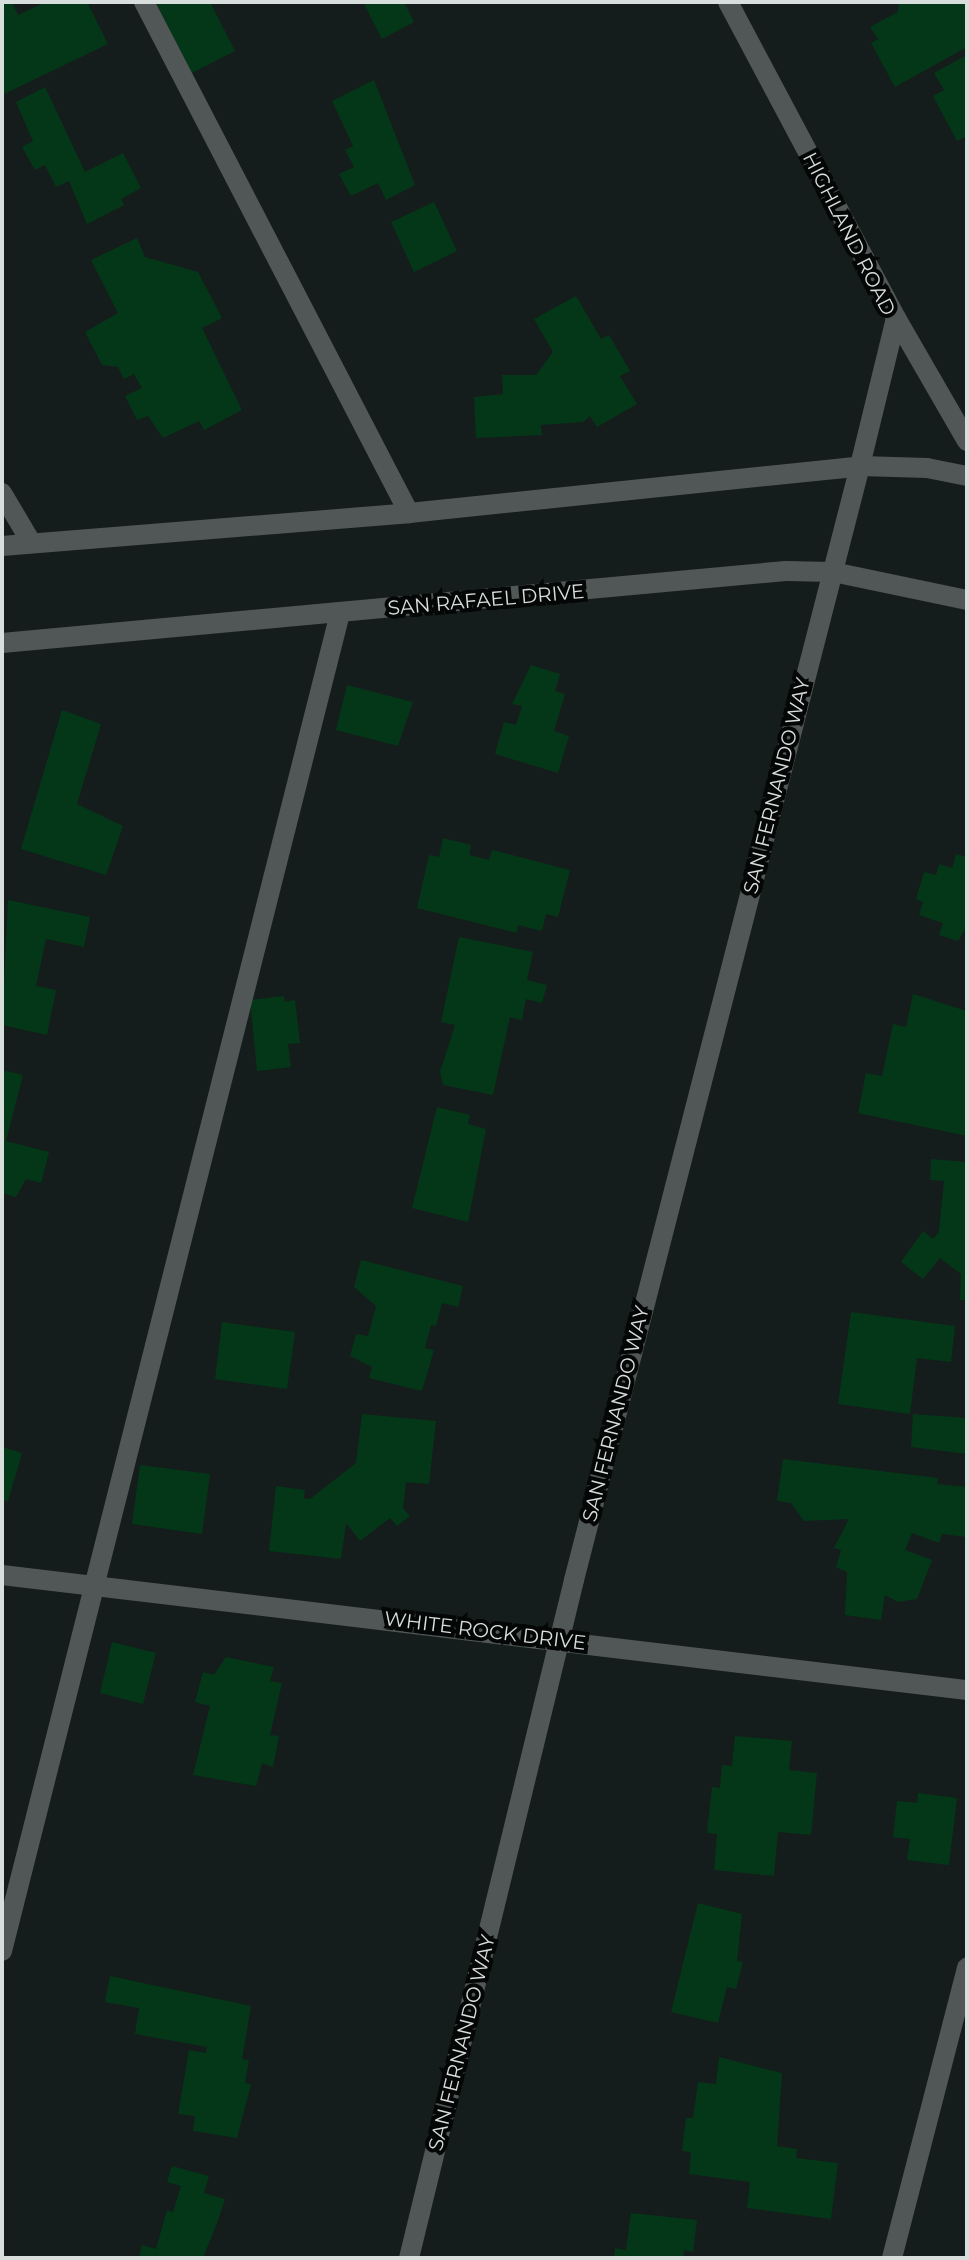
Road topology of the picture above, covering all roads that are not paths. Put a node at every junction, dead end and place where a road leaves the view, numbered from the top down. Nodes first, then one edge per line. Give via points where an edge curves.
1 (144, 2) edge
2 (728, 2) edge
3 (896, 318) junction
4 (967, 441) edge
5 (860, 466) junction
6 (967, 476) edge
7 (2, 493) edge
8 (409, 513) junction
9 (31, 542) junction
10 (2, 546) edge
11 (833, 572) junction
12 (967, 600) edge
13 (340, 613) junction
14 (2, 643) edge
15 (2, 1575) edge
16 (93, 1585) junction
17 (559, 1640) junction
18 (967, 1690) edge
19 (2, 1951) edge
20 (967, 1968) edge
21 (409, 2258) edge
22 (892, 2258) edge

1 - 8 street
2 - 3 street, HIGHLAND ROAD
3 - 4 street
3 - 5 street, HIGHLAND ROAD
5 - 6 street via 927,468
5 - 8 street
5 - 11 street, HIGHLAND ROAD
7 - 9 street
8 - 9 street
9 - 10 street
11 - 12 street, SAN RAFAEL DRIVE
11 - 13 street, SAN RAFAEL DRIVE via 786,571
11 - 17 street, SAN FERNANDO WAY
13 - 14 street, SAN RAFAEL DRIVE
13 - 16 street
15 - 16 street, WHITE ROCK DRIVE
16 - 17 street, WHITE ROCK DRIVE
16 - 19 street
17 - 18 street, WHITE ROCK DRIVE
17 - 21 street, SAN FERNANDO WAY
20 - 22 street

